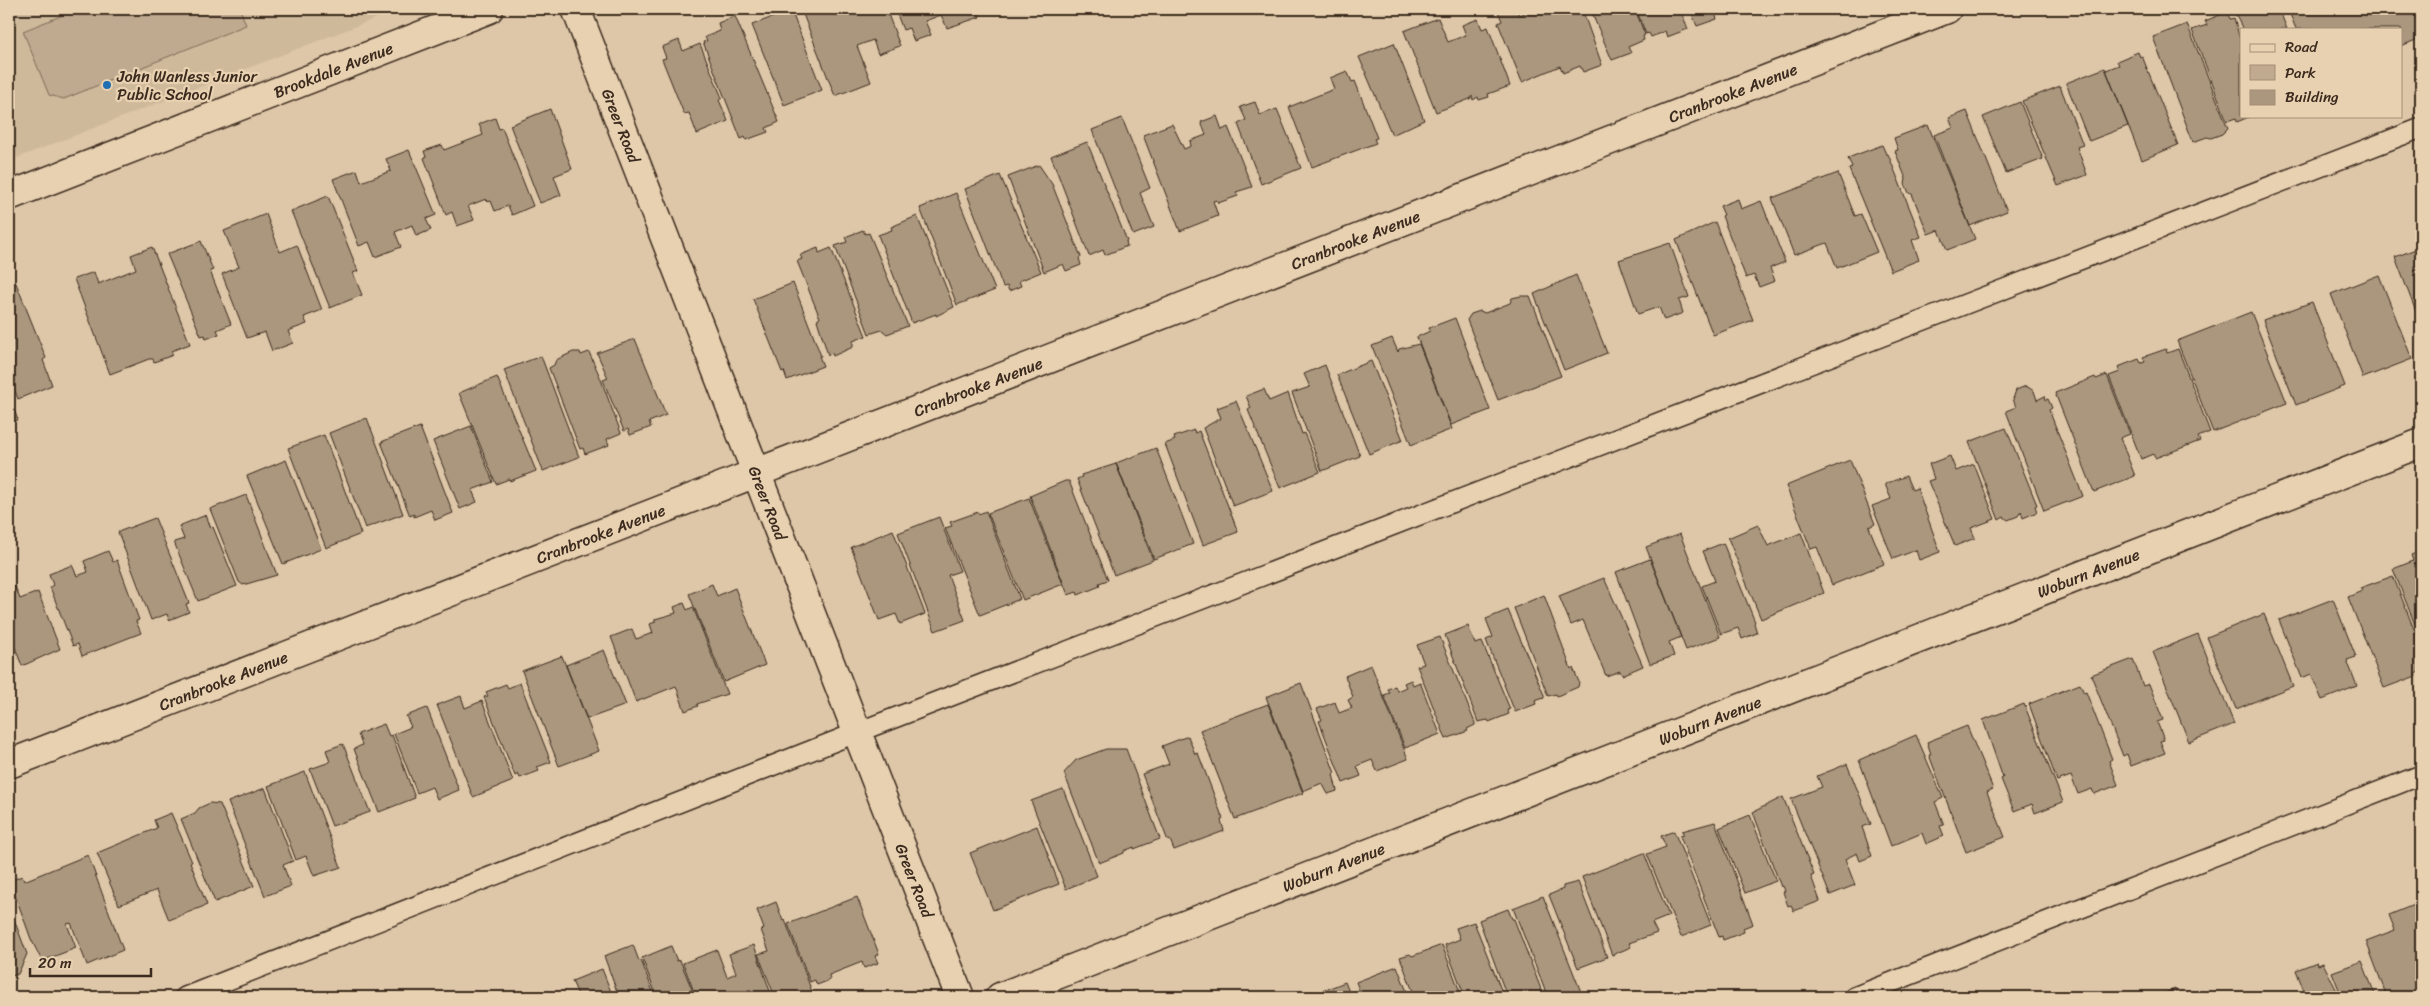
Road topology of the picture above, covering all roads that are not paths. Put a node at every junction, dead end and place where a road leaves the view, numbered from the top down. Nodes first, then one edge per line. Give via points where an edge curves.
1 (489, 9) edge
2 (576, 9) edge
3 (1947, 9) edge
4 (2421, 128) edge
5 (9, 196) edge
6 (2421, 444) edge
7 (755, 473) junction
8 (858, 732) junction
9 (9, 764) edge
10 (2421, 775) edge
11 (185, 997) edge
12 (960, 997) edge
13 (1000, 997) edge
14 (1854, 997) edge

1 - 5 street, Brookdale Avenue
2 - 7 street, Greer Road
3 - 7 street, Cranbrooke Avenue
4 - 8 lane
6 - 13 street, Woburn Avenue
7 - 8 street, Greer Road
7 - 9 street, Cranbrooke Avenue
8 - 11 lane
8 - 12 street, Greer Road
10 - 14 lane

